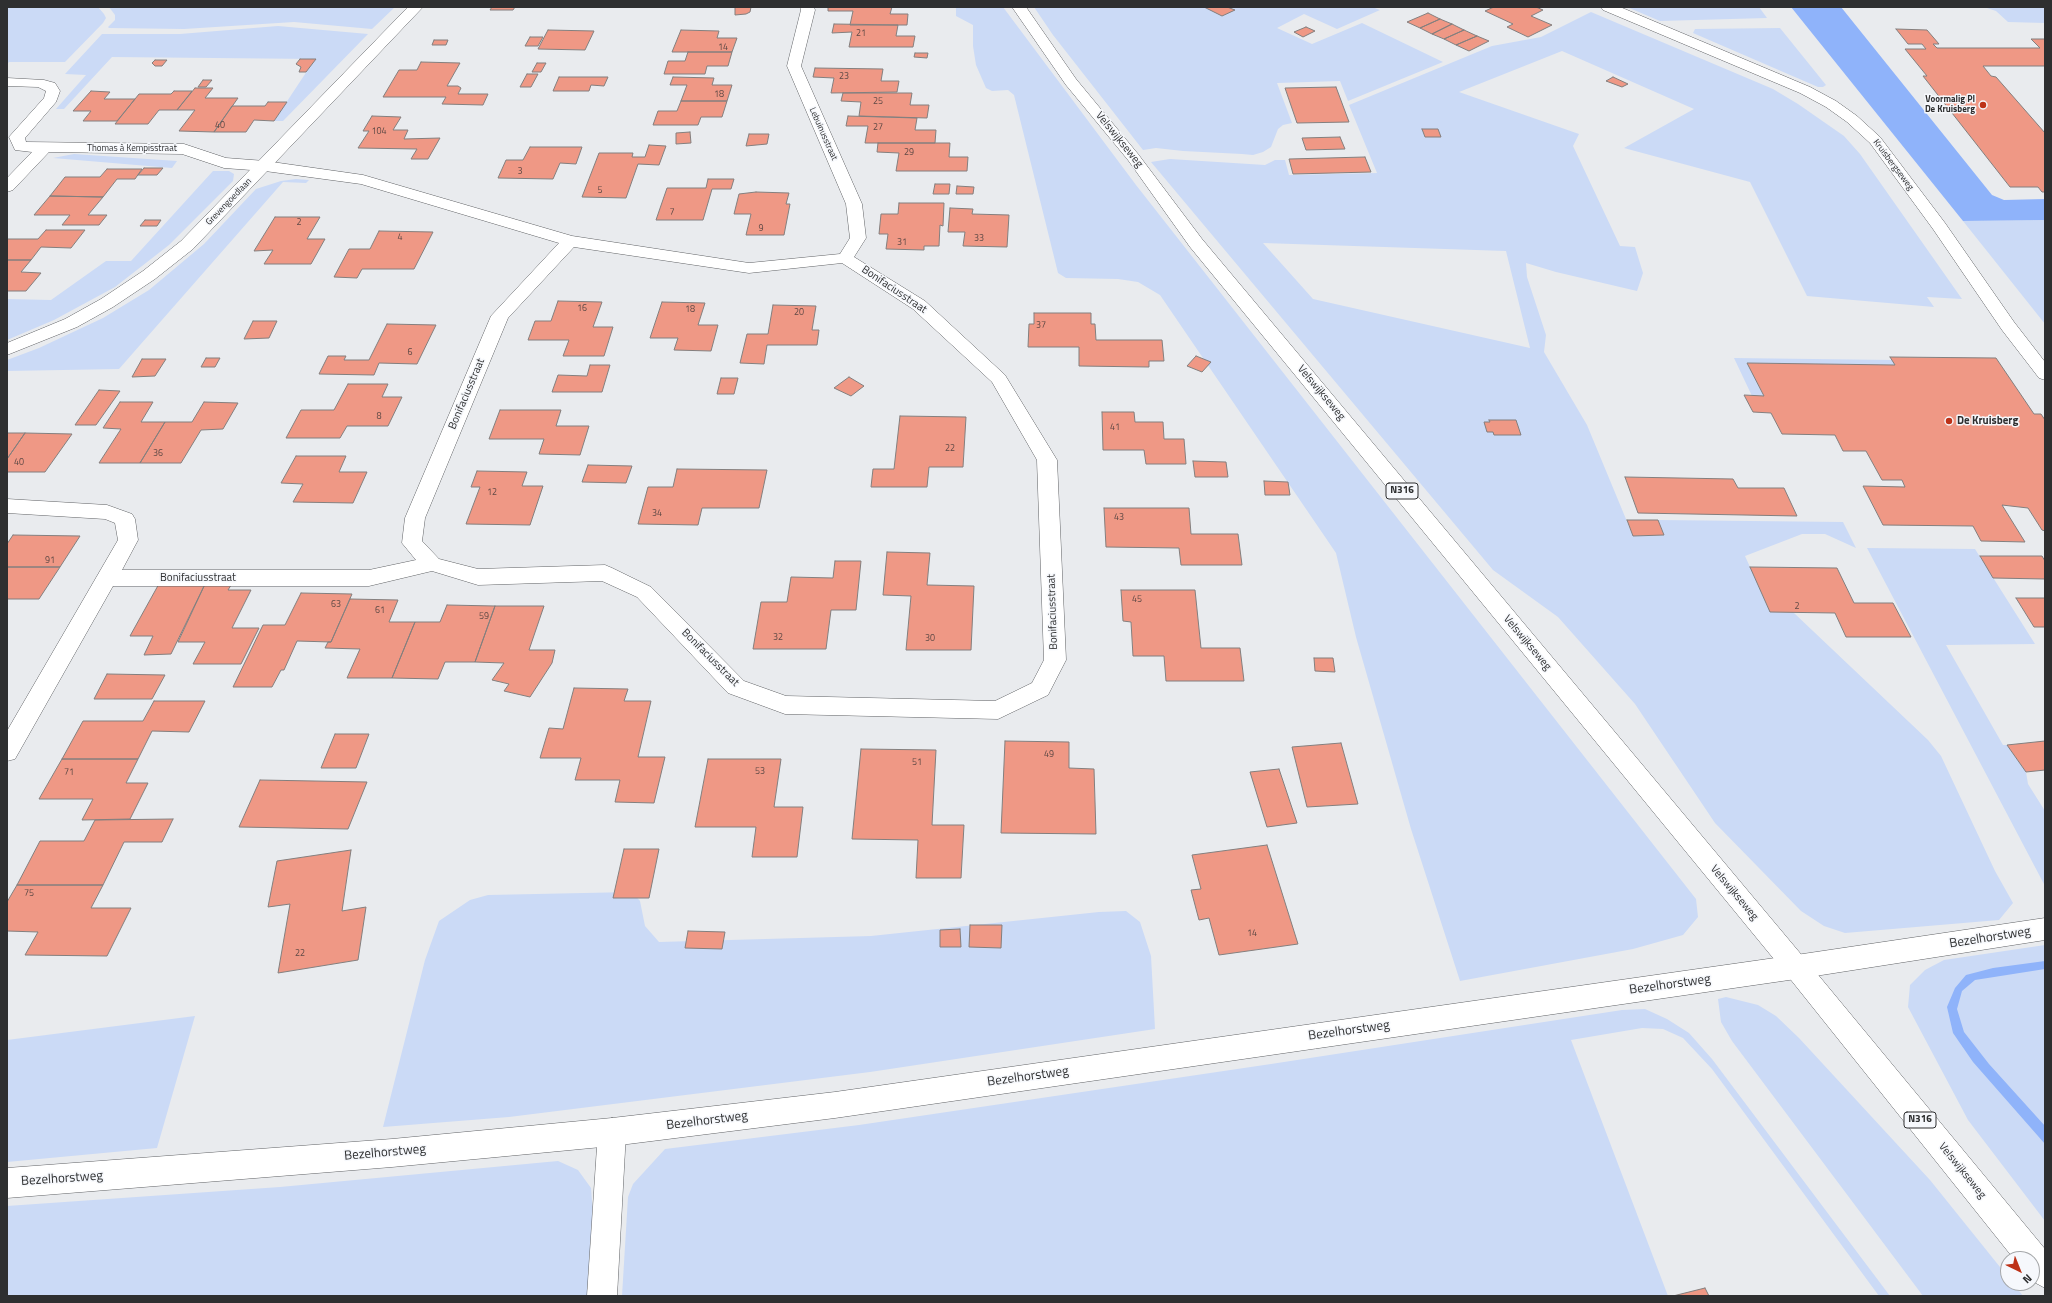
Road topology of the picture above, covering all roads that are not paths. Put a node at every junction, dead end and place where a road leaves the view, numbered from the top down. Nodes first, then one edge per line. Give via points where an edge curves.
1 (416, 7) edge
2 (807, 7) edge
3 (1019, 7) edge
4 (1608, 7) edge
5 (7, 82) edge
6 (44, 148) junction
7 (265, 166) junction
8 (7, 187) edge
9 (570, 240) junction
10 (845, 258) junction
11 (7, 349) edge
12 (2045, 374) edge
13 (7, 506) edge
14 (432, 564) junction
15 (108, 578) junction
16 (7, 752) edge
17 (2045, 929) edge
18 (1796, 967) junction
19 (612, 1132) junction
20 (7, 1183) edge
21 (2045, 1273) edge
22 (602, 1296) edge

1 - 7 street, Grevengoedlaan
2 - 10 street, Lebuinusstraat via 794,66 854,204 858,238
3 - 18 street, Velswijkseweg / N316 via 1071,82 1133,157 1196,243
4 - 12 street, Kruisbergseweg via 1805,90 1852,119 1875,140
5 - 6 street, Thomas à Kempisstraat via 50,86 53,91 51,99 17,137 20,147
6 - 7 street, Thomas à Kempisstraat via 184,149 224,164
6 - 8 street
7 - 9 street via 363,180
7 - 11 street, Grevengoedlaan via 187,245 149,275 70,323
9 - 10 street via 749,268
9 - 14 street, Bonifaciusstraat via 500,316 415,518 412,543
10 - 14 street, Bonifaciusstraat via 919,305 999,379 1047,460 1055,660 1040,689 998,710 785,705 736,687 644,592 605,573 478,577
13 - 15 street via 107,512 125,519 128,540
14 - 15 street, Bonifaciusstraat via 369,578
15 - 16 street
17 - 18 street, Bezelhorstweg
18 - 19 street, Bezelhorstweg via 835,1105
18 - 21 street, Velswijkseweg / N316
19 - 20 street, Bezelhorstweg via 392,1153
19 - 22 street

